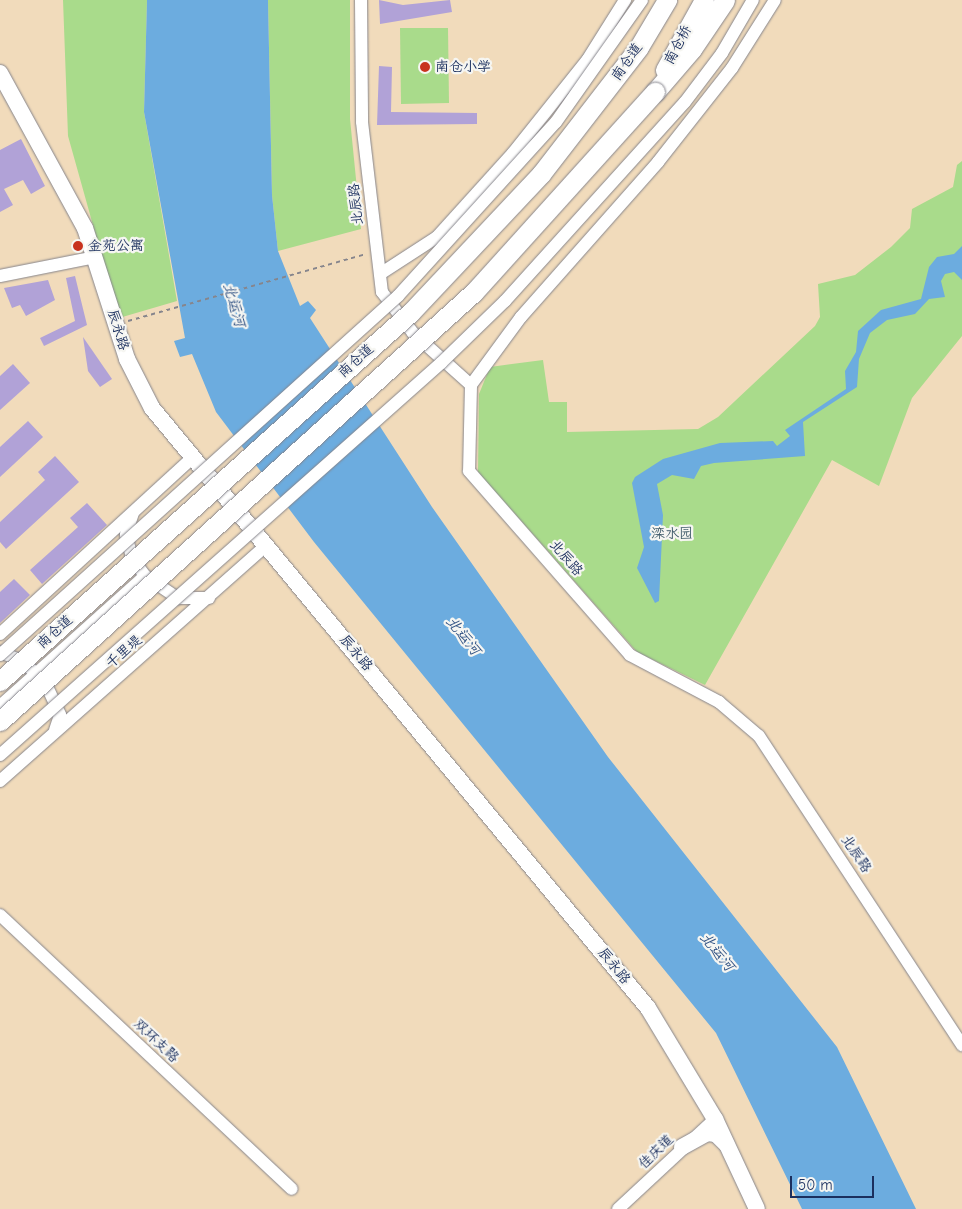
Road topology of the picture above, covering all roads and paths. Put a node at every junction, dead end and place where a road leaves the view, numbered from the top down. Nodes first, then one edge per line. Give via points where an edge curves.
1 (361, 0) edge
2 (625, 0) edge
3 (642, 0) edge
4 (667, 0) edge
5 (704, 0) edge
6 (725, 0) edge
7 (753, 0) edge
8 (775, 0) edge
9 (0, 73) edge
10 (0, 81) edge
11 (655, 92) junction
12 (376, 252) junction
13 (95, 258) junction
14 (380, 274) junction
15 (0, 276) edge
16 (116, 325) junction
17 (471, 385) junction
18 (188, 458) junction
19 (134, 511) junction
20 (266, 546) junction
21 (145, 576) junction
22 (209, 598) junction
23 (0, 634) edge
24 (0, 654) edge
25 (38, 673) junction
26 (0, 682) edge
27 (0, 706) edge
28 (0, 721) edge
29 (54, 732) junction
30 (0, 756) edge
31 (0, 781) edge
32 (0, 915) edge
33 (962, 1045) edge
34 (713, 1127) junction
35 (686, 1149) junction
36 (727, 1151) junction
37 (292, 1189) dead end
38 (618, 1209) edge
39 (629, 1209) edge
40 (751, 1209) edge
41 (757, 1209) edge

1 - 12 street, 北辰路 via 362,122
2 - 14 street via 588,59 506,160 437,237
3 - 24 street, bridge via 556,122 398,296
4 - 26 highway, 南仓道, bridge via 611,84 541,174 411,312
5 - 11 highway, 南仓桥
6 - 11 highway via 692,50
7 - 30 street, bridge via 722,53 685,102 505,301 441,363
8 - 17 street via 732,68 658,162 521,317
9 - 13 main road, 辰永路 via 70,195
10 - 13 main road, 辰永路 via 66,196
11 - 28 highway, 南仓道, bridge via 531,233 461,304
12 - 14 street, 北辰路
12 - 16 path
13 - 15 street
13 - 16 main road, 辰永路
13 - 18 main road, 辰永路 via 134,385
14 - 17 street, 北辰路 via 382,292 413,332
16 - 18 main road, 辰永路 via 140,390
17 - 33 street, 北辰路 via 469,471 630,655 719,702 759,736
18 - 19 street
18 - 20 main road, 辰永路
19 - 21 street via 126,535 132,558
19 - 23 street
20 - 22 street, 千里堤
20 - 34 main road, 辰永路 via 640,1007
21 - 22 street via 178,598
21 - 25 street
22 - 29 street, 千里堤
24 - 25 street
25 - 27 street
25 - 29 street via 57,703 60,715
29 - 31 street, 千里堤
32 - 37 street, 双环支路
34 - 35 main road
34 - 36 main road, 辰永路
35 - 36 street via 712,1142
35 - 38 street, 佳庆道
35 - 39 street, 佳庆道
36 - 40 main road, 辰永路
36 - 41 main road, 辰永路

